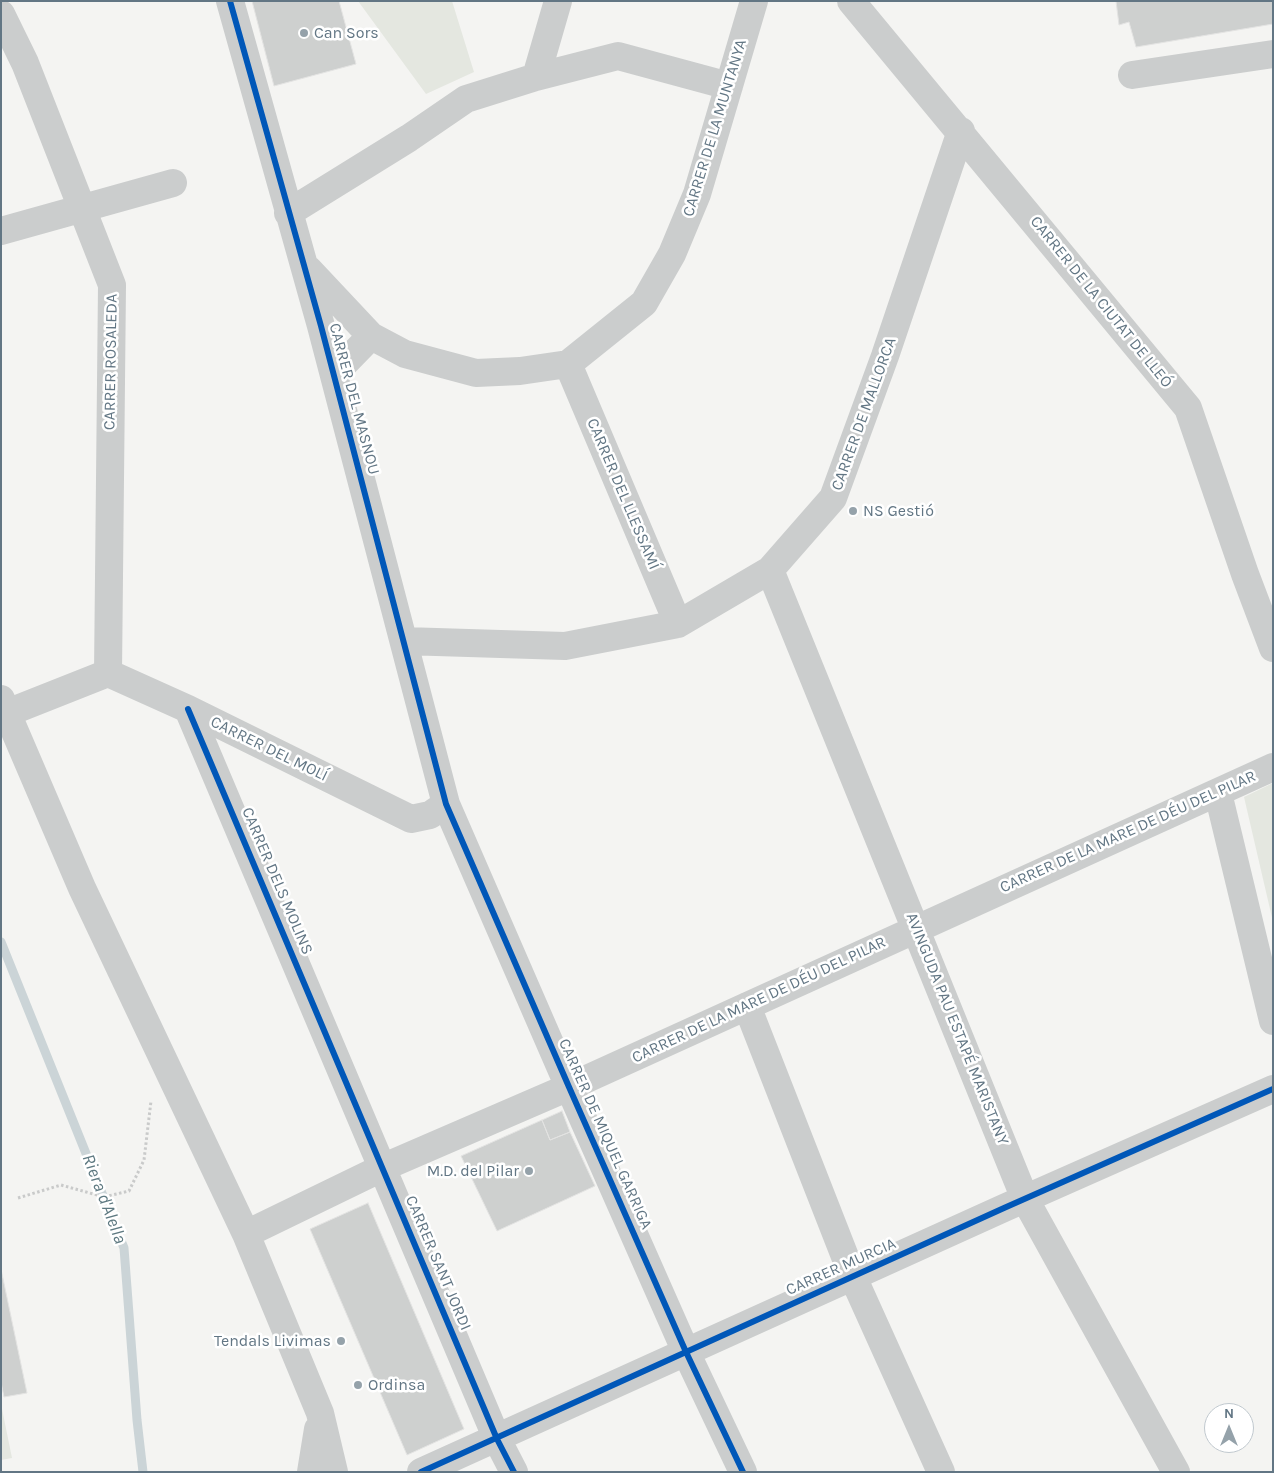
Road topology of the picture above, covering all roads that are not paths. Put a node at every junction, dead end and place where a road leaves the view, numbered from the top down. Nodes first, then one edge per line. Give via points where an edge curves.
1 (230, 1) edge
2 (558, 1) edge
3 (754, 1) edge
4 (852, 1) edge
5 (1, 14) edge
6 (1273, 54) edge
7 (1132, 75) dead end
8 (536, 77) junction
9 (729, 86) junction
10 (961, 131) junction
11 (173, 183) dead end
12 (81, 209) junction
13 (288, 213) junction
14 (1, 231) edge
15 (303, 263) junction
16 (371, 336) junction
17 (568, 364) junction
18 (334, 374) junction
19 (770, 570) junction
20 (678, 624) junction
21 (404, 641) junction
22 (1273, 648) edge
23 (108, 672) junction
24 (4, 706) edge
25 (188, 709) junction
26 (1273, 767) edge
27 (1218, 793) junction
28 (446, 804) junction
29 (916, 928) junction
30 (747, 1006) junction
31 (1273, 1021) edge
32 (339, 1064) joint
33 (569, 1088) junction
34 (1273, 1089) edge
35 (384, 1168) junction
36 (1025, 1199) junction
37 (246, 1234) junction
38 (853, 1277) junction
39 (686, 1352) junction
40 (320, 1413) junction
41 (497, 1438) junction
42 (311, 1472) edge
43 (334, 1472) edge
44 (421, 1472) edge
45 (514, 1472) edge
46 (743, 1472) edge
47 (941, 1472) edge
48 (1176, 1472) edge

1 - 13 street, CARRER DEL MASNOU
2 - 8 street
3 - 9 street, CARRER DE LA MUNTANYA
4 - 10 street, CARRER DE LA CIUTAT DE LLEÓ
5 - 12 street, CARRER ROSALEDA via 24,63
6 - 7 street
8 - 9 street via 618,56
8 - 13 street via 466,99
9 - 17 street, CARRER DE LA MUNTANYA via 697,194 672,254 644,303
10 - 19 street, CARRER DE MALLORCA via 833,498
10 - 22 street, CARRER DE LA CIUTAT DE LLEÓ via 1188,408
11 - 12 street
12 - 14 street
12 - 23 street, CARRER ROSALEDA via 112,285
13 - 15 street, CARRER DEL MASNOU
15 - 16 street
15 - 18 street, CARRER DEL MASNOU
16 - 17 street via 405,354 476,373
16 - 18 street
17 - 20 street, CARRER DEL LLESSAMÍ
18 - 21 street, CARRER DEL MASNOU
19 - 20 street, CARRER DE MALLORCA
19 - 29 street, AVINGUDA PAU ESTAPÉ MARISTANY
20 - 21 street, CARRER DE MALLORCA via 566,646
21 - 28 street, CARRER DEL MASNOU
23 - 24 street
23 - 25 street, CARRER DEL MOLÍ
24 - 37 street via 82,888
25 - 28 street, CARRER DEL MOLÍ via 411,819 430,815
25 - 32 street, CARRER DELS MOLINS
26 - 27 street, CARRER DE LA MARE DE DÉU DEL PILAR
27 - 29 street, CARRER DE LA MARE DE DÉU DEL PILAR
27 - 31 street
28 - 33 street, CARRER DE MIQUEL GARRIGA
29 - 30 street, CARRER DE LA MARE DE DÉU DEL PILAR
29 - 36 street, AVINGUDA PAU ESTAPÉ MARISTANY
30 - 33 street, CARRER DE LA MARE DE DÉU DEL PILAR
30 - 38 street
32 - 35 street, CARRER SANT JORDI
33 - 35 street, CARRER DE LA MARE DE DÉU DEL PILAR
33 - 39 street, CARRER DE MIQUEL GARRIGA
34 - 36 street, CARRER MURCIA
35 - 37 street, CARRER DE LA MARE DE DÉU DEL PILAR
35 - 41 street, CARRER SANT JORDI
36 - 38 street, CARRER MURCIA
36 - 48 street, AVINGUDA PAU ESTAPÉ MARISTANY
37 - 40 street
38 - 39 street, CARRER MURCIA
38 - 47 street
39 - 41 street, CARRER MURCIA
39 - 46 street, CARRER DE MIQUEL GARRIGA
40 - 42 street
40 - 43 street
41 - 44 street, CARRER MURCIA
41 - 45 street, CARRER SANT JORDI

